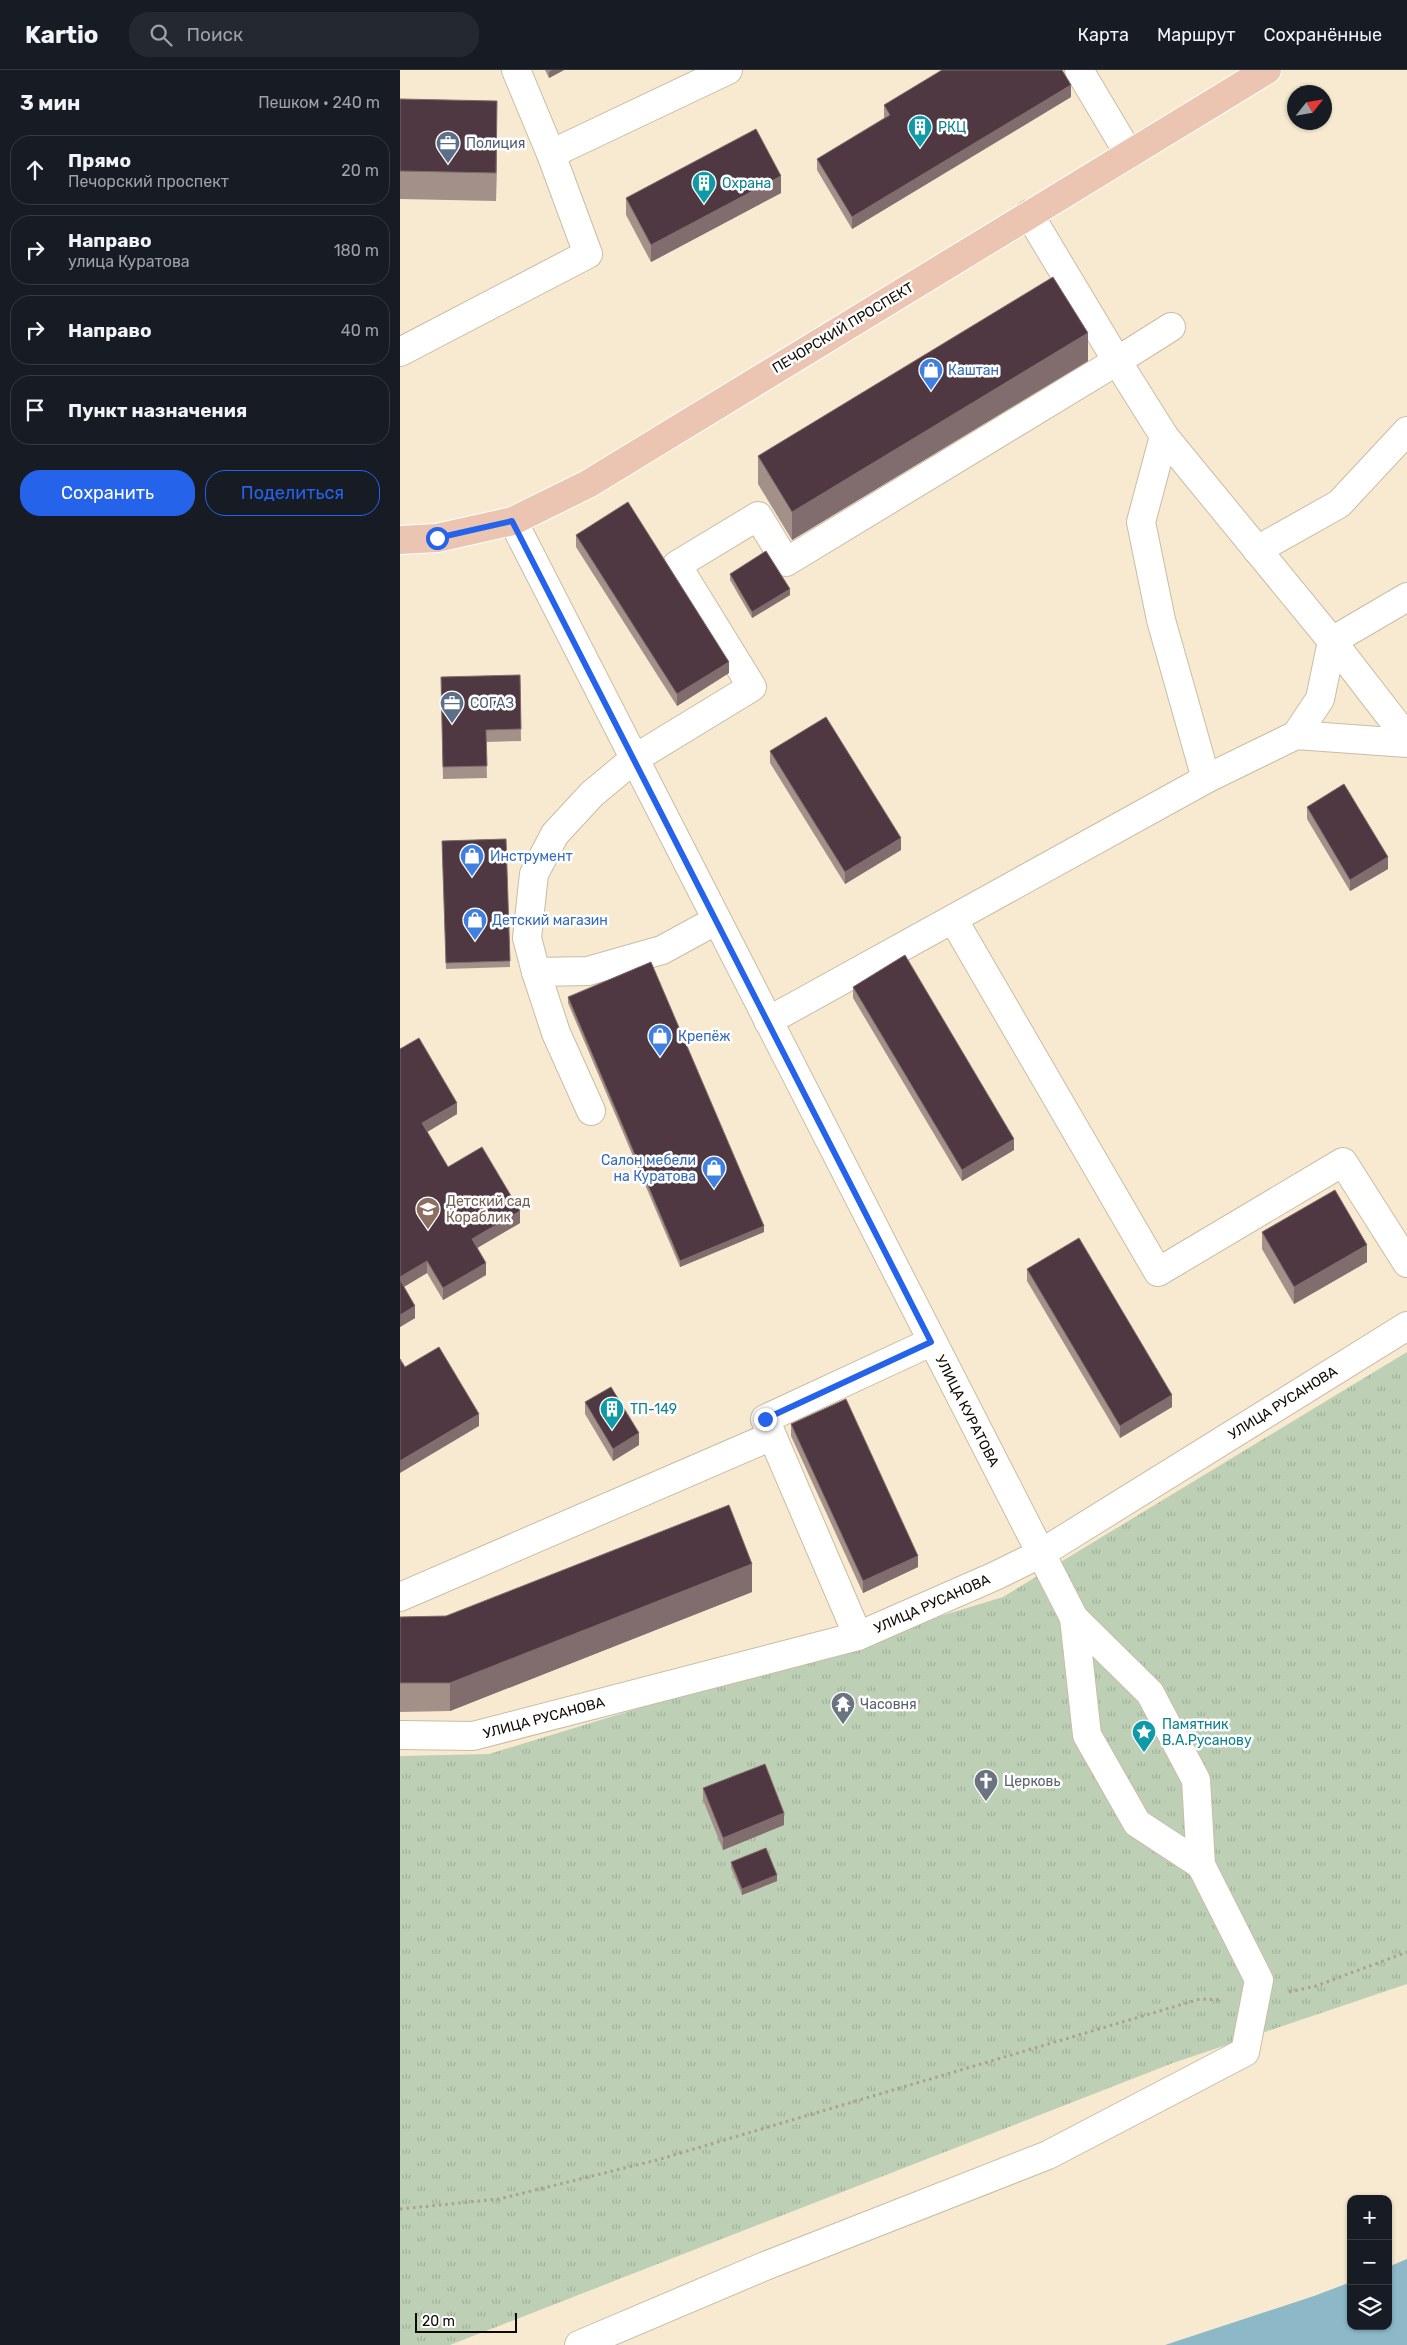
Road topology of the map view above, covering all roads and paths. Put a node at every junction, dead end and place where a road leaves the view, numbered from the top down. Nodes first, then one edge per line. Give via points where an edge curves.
1 (516, 70) edge
2 (728, 70) edge
3 (1079, 70) edge
4 (1267, 70) edge
5 (551, 154) junction
6 (1129, 154) junction
7 (1029, 214) junction
8 (1171, 327) dead end
9 (400, 352) edge
10 (1117, 361) junction
11 (1407, 432) edge
12 (1164, 436) junction
13 (512, 521) junction
14 (400, 540) edge
15 (1257, 550) junction
16 (1407, 597) edge
17 (1332, 641) junction
18 (1296, 735) junction
19 (1407, 738) edge
20 (1407, 744) edge
21 (634, 758) junction
22 (1206, 780) junction
23 (953, 919) junction
24 (717, 920) junction
25 (536, 972) junction
26 (768, 1021) junction
27 (591, 1111) dead end
28 (1407, 1263) edge
29 (1407, 1326) edge
30 (931, 1342) junction
31 (772, 1436) junction
32 (1040, 1554) junction
33 (400, 1597) edge
34 (1074, 1618) junction
35 (858, 1636) junction
36 (400, 1735) edge
37 (1201, 1865) junction
38 (1407, 1952) edge
39 (1255, 2000) junction
40 (400, 2209) edge
41 (580, 2345) edge

1 - 5 street
2 - 5 street
3 - 6 street
4 - 6 main road, ПЕЧОРСКИЙ ПРОСПЕКТ
5 - 9 street via 588,254
6 - 7 main road, ПЕЧОРСКИЙ ПРОСПЕКТ
7 - 10 street
7 - 13 main road, ПЕЧОРСКИЙ ПРОСПЕКТ via 588,484
8 - 10 street
10 - 12 street
10 - 21 street via 786,562 758,516 677,565 752,687
11 - 15 street via 1339,504
12 - 15 street
12 - 22 street via 1141,522 1161,620
13 - 14 main road, ПЕЧОРСКИЙ ПРОСПЕКТ via 437,538
13 - 21 street, УЛИЦА КУРАТОВА
15 - 17 street
16 - 17 street
17 - 18 street via 1320,699
17 - 19 street
18 - 20 street
18 - 22 street
21 - 24 street, УЛИЦА КУРАТОВА
21 - 25 street via 592,794 556,834 534,874 528,938
22 - 23 street
23 - 26 street
23 - 28 street via 1158,1272 1343,1162
24 - 25 street via 662,950 588,971
24 - 26 street, УЛИЦА КУРАТОВА
25 - 27 street via 556,1033
26 - 30 street, УЛИЦА КУРАТОВА
29 - 32 street, УЛИЦА РУСАНОВА
30 - 31 street via 765,1419
30 - 32 street, УЛИЦА КУРАТОВА
31 - 33 street
31 - 35 street
32 - 34 street, УЛИЦА КУРАТОВА
32 - 35 street, УЛИЦА РУСАНОВА
34 - 37 street via 1150,1693 1196,1780
34 - 37 street via 1086,1735 1137,1823
35 - 36 street, УЛИЦА РУСАНОВА via 473,1736
37 - 39 street via 1259,1980
38 - 39 path via 1316,1986
39 - 40 path via 1200,1999 657,2160 499,2198
39 - 41 street via 1245,2052 1048,2155 765,2266

